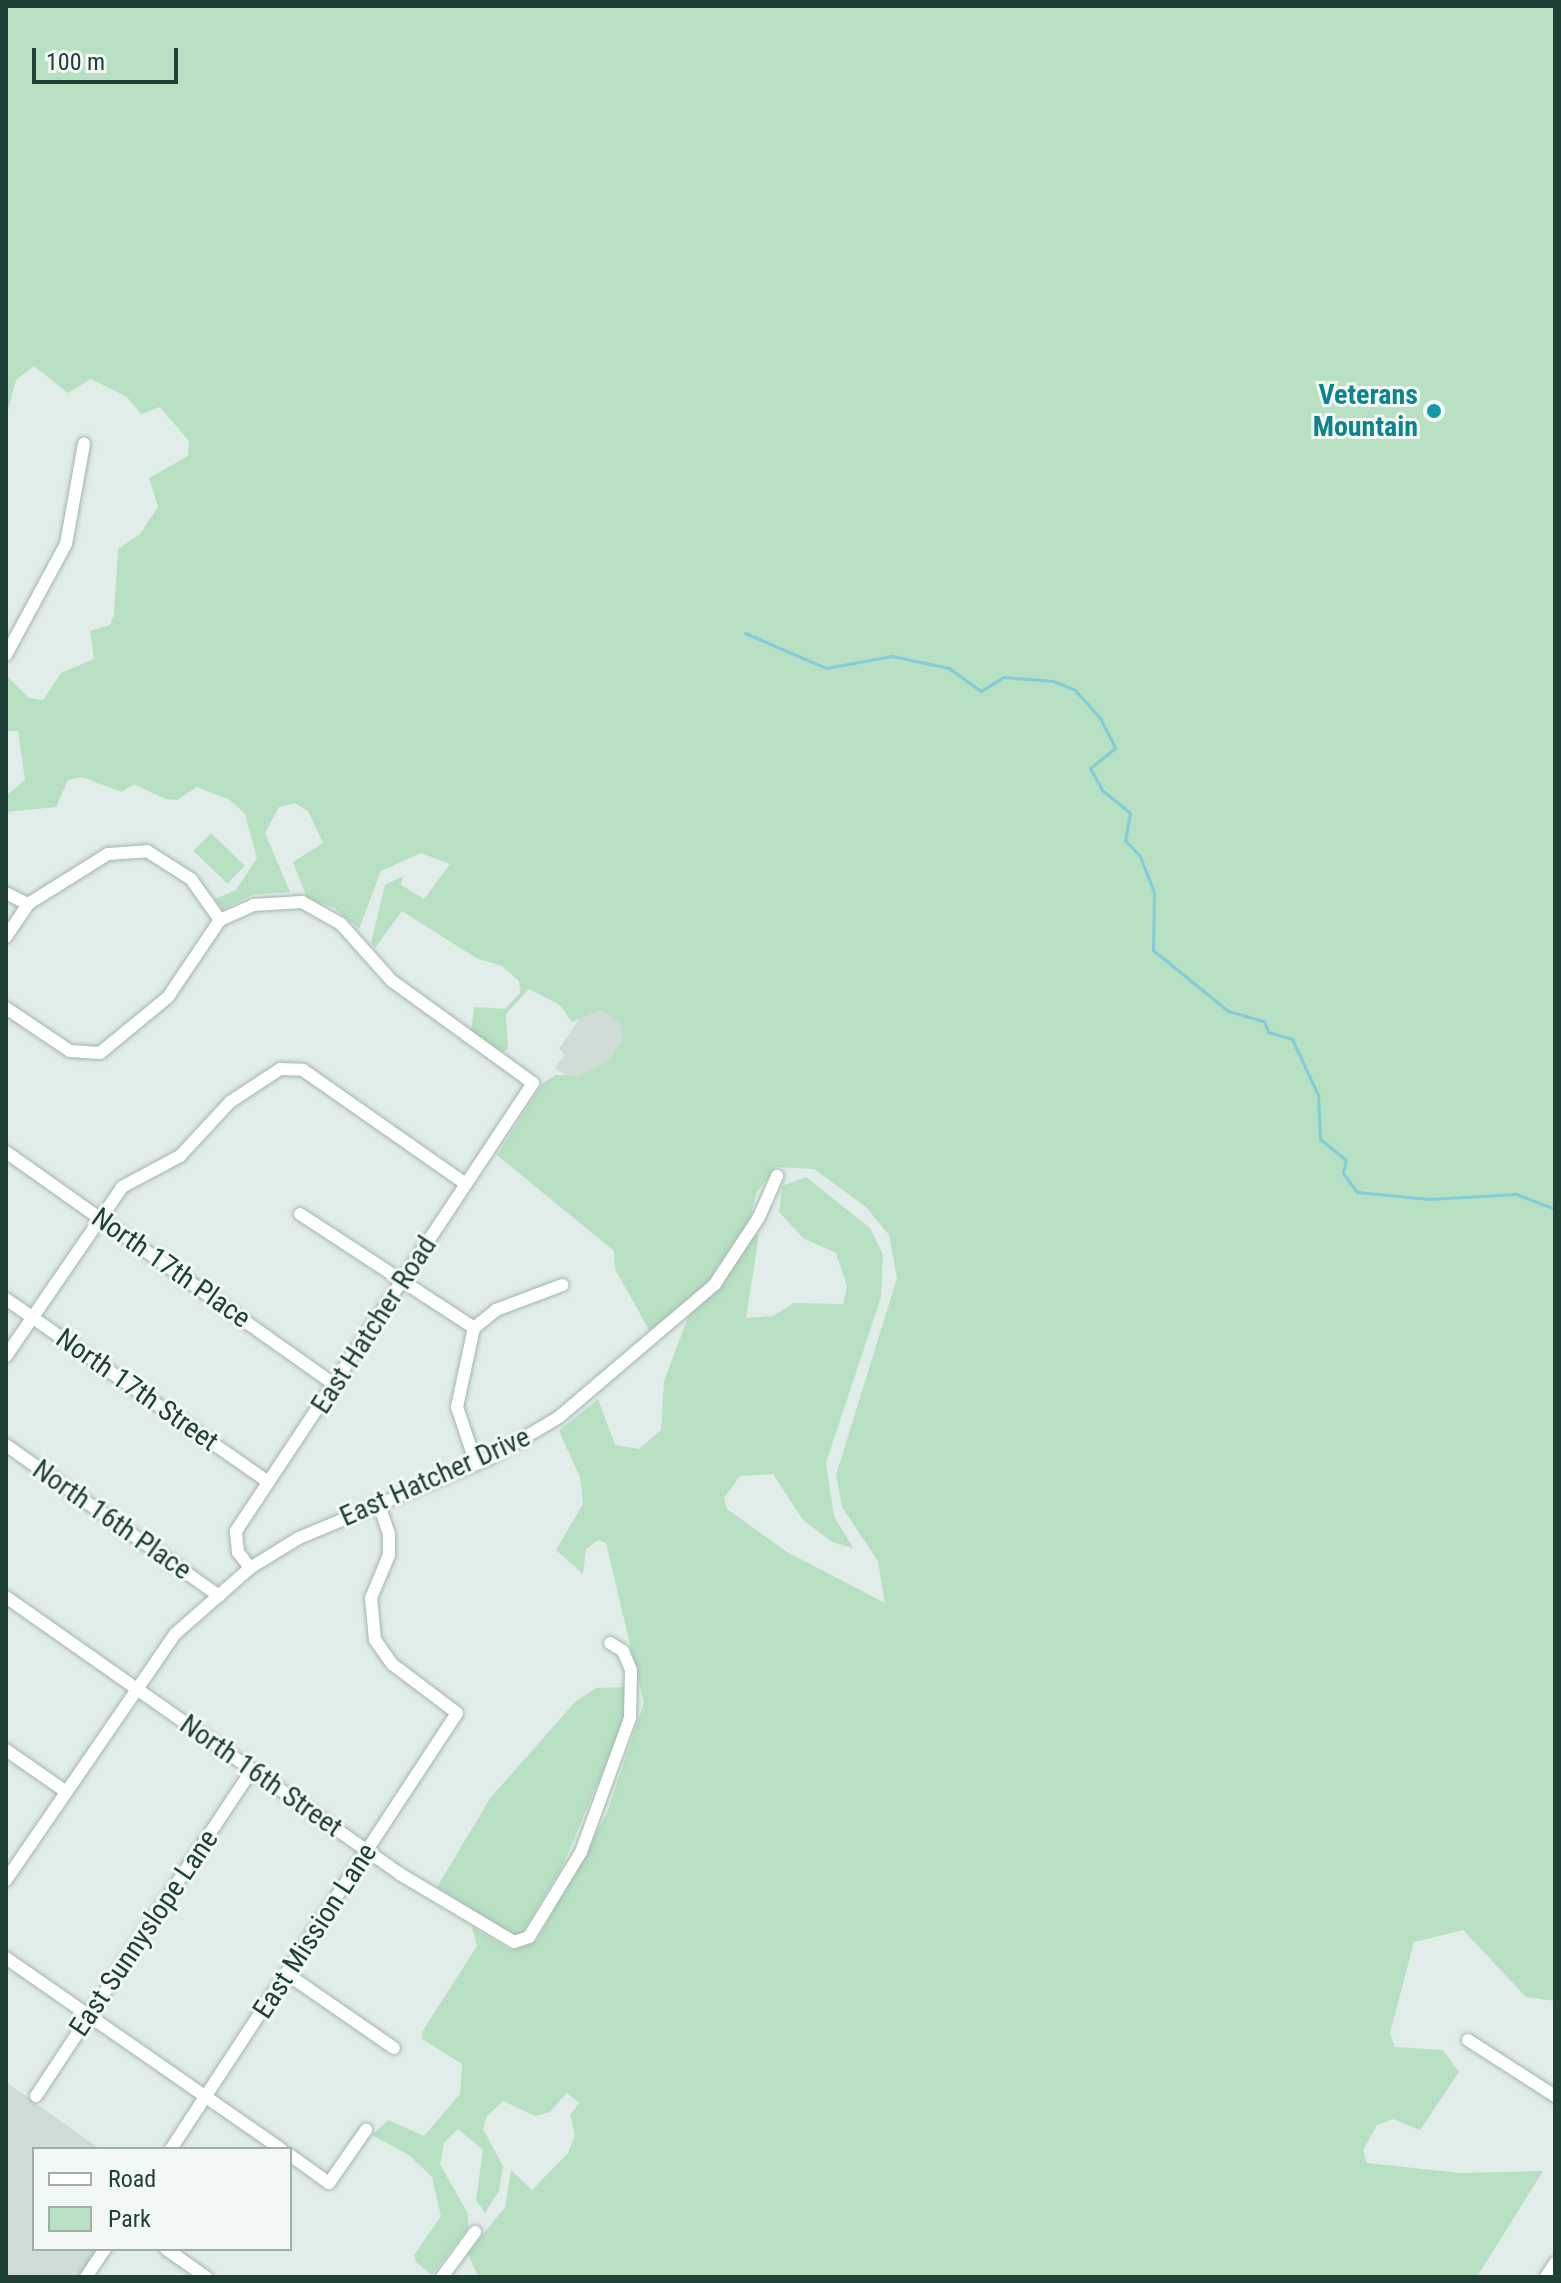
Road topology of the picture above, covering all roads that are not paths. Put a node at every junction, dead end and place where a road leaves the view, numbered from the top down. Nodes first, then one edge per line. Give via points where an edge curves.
1 (84, 444) dead end
2 (6, 655) edge
3 (6, 893) edge
4 (28, 904) junction
5 (220, 920) junction
6 (6, 937) edge
7 (6, 1008) edge
8 (6, 1152) edge
9 (777, 1176) dead end
10 (466, 1184) junction
11 (300, 1214) dead end
12 (98, 1217) junction
13 (402, 1283) junction
14 (562, 1285) dead end
15 (6, 1299) edge
16 (32, 1317) junction
17 (474, 1328) junction
18 (6, 1356) edge
19 (335, 1385) junction
20 (6, 1445) edge
21 (476, 1464) junction
22 (268, 1482) junction
23 (378, 1502) junction
24 (250, 1568) junction
25 (219, 1596) junction
26 (6, 1597) edge
27 (610, 1643) dead end
28 (134, 1686) junction
29 (6, 1750) edge
30 (252, 1770) junction
31 (65, 1791) junction
32 (368, 1852) junction
33 (6, 1880) edge
34 (6, 1958) edge
35 (287, 1974) junction
36 (89, 2016) junction
37 (1468, 2040) dead end
38 (394, 2048) dead end
39 (36, 2096) dead end
40 (1555, 2096) edge
41 (206, 2097) junction
42 (366, 2130) dead end
43 (172, 2147) edge
44 (278, 2147) edge
45 (292, 2156) edge
46 (475, 2232) dead end
47 (104, 2251) edge
48 (169, 2251) edge
49 (1555, 2263) edge
50 (86, 2277) edge
51 (206, 2277) edge
52 (442, 2277) edge
53 (1546, 2277) edge

1 - 2 street via 66,544
3 - 4 street
4 - 5 street via 108,854 147,851 191,879
4 - 6 street
5 - 7 street via 168,997 112,1048 70,1051
5 - 10 street, East Hatcher Road via 273,901 302,902 327,913 392,981 533,1083
8 - 12 street, North 17th Place
9 - 21 street, East Hatcher Drive via 759,1217 715,1284 559,1417
10 - 12 street via 294,1066 249,1087 195,1144 122,1187
10 - 13 street, East Hatcher Road
11 - 13 street
12 - 16 street
12 - 19 street, North 17th Place
13 - 17 street
13 - 19 street, East Hatcher Road
14 - 17 street via 496,1310
15 - 16 street, North 17th Street
16 - 18 street
16 - 22 street, North 17th Street
17 - 21 street via 457,1407
19 - 22 street, East Hatcher Road
20 - 25 street, North 16th Place
21 - 23 street, East Hatcher Drive
22 - 24 street, East Hatcher Road via 234,1540
23 - 24 street, East Hatcher Drive
23 - 32 street, East Mission Lane via 389,1534 389,1555 371,1598 375,1640 392,1664 457,1713
24 - 25 street, East Hatcher Drive
25 - 28 street, East Hatcher Drive via 175,1634
26 - 28 street, North 16th Street
27 - 32 street, North 16th Street via 623,1651 631,1670 630,1718 581,1852 523,1941 514,1942
28 - 30 street, North 16th Street
28 - 31 street
29 - 31 street
30 - 32 street, North 16th Street
30 - 36 street, East Sunnyslope Lane
31 - 33 street
32 - 35 street, East Mission Lane
34 - 36 street
35 - 38 street
35 - 41 street, East Mission Lane
36 - 39 street, East Sunnyslope Lane
36 - 41 street
37 - 40 street
41 - 43 street, East Mission Lane
41 - 44 street
42 - 45 street via 329,2183
46 - 52 street
47 - 50 street
48 - 51 street
49 - 53 street

